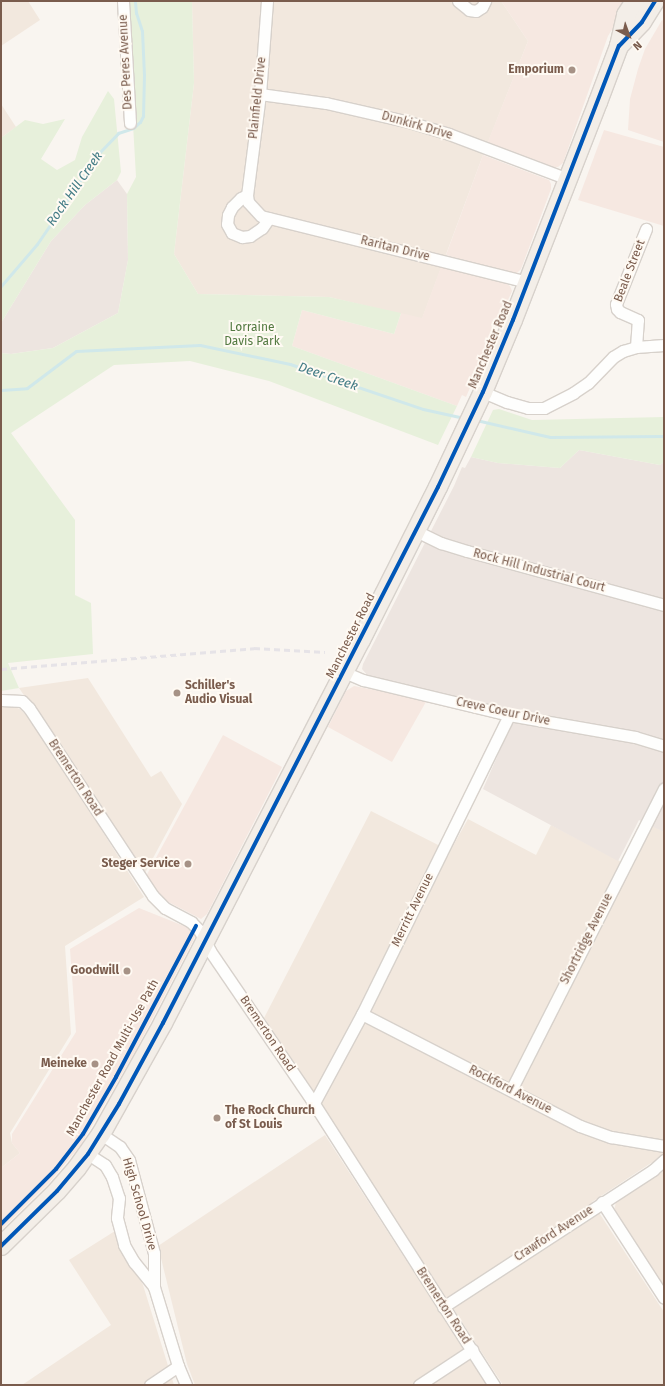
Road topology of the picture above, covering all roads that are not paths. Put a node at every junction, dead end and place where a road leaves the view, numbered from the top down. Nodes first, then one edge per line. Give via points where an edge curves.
1 (122, 1) edge
2 (266, 1) edge
3 (458, 1) edge
4 (485, 1) edge
5 (635, 1) edge
6 (655, 1) edge
7 (619, 46) junction
8 (260, 94) junction
9 (130, 123) dead end
10 (568, 179) junction
11 (247, 195) junction
12 (265, 217) junction
13 (646, 229) dead end
14 (528, 282) junction
15 (664, 345) edge
16 (636, 347) junction
17 (480, 397) junction
18 (416, 531) junction
19 (664, 604) edge
20 (344, 672) junction
21 (1, 700) edge
22 (510, 716) junction
23 (664, 746) edge
24 (664, 789) edge
25 (205, 942) junction
26 (362, 1014) junction
27 (511, 1090) junction
28 (314, 1104) junction
29 (102, 1134) junction
30 (664, 1146) edge
31 (88, 1154) junction
32 (664, 1160) edge
33 (602, 1202) junction
34 (1, 1246) edge
35 (154, 1287) junction
36 (664, 1298) edge
37 (444, 1307) junction
38 (472, 1350) junction
39 (178, 1366) junction
40 (150, 1385) edge
41 (186, 1385) edge
42 (419, 1385) edge
43 (494, 1385) edge

1 - 9 street, Des Peres Avenue
2 - 8 street, Plainfield Drive
3 - 4 street via 469,10 482,7
5 - 7 main road, Manchester Road via 626,15
6 - 7 main road, Manchester Road via 642,22
7 - 10 main road, Manchester Road
8 - 10 street, Dunkirk Drive via 326,103 409,122 449,134
8 - 11 street, Plainfield Drive
10 - 14 main road, Manchester Road
11 - 12 street via 248,202
11 - 12 street via 232,207 228,215 227,224 232,232 250,236 262,228
12 - 14 street, Raritan Drive
13 - 16 street, Beale Street via 616,304 620,312 638,320
14 - 17 main road, Manchester Road
15 - 16 street
16 - 17 street via 613,357 588,383 544,408 528,408
17 - 18 main road, Manchester Road
18 - 19 street, Rock Hill Industrial Court via 466,552
18 - 20 main road, Manchester Road
20 - 22 street, Creve Coeur Drive via 363,680
20 - 25 main road, Manchester Road
21 - 25 street, Bremerton Road via 22,701 29,708 153,896 165,908 196,926
22 - 23 street, Creve Coeur Drive via 635,737
22 - 26 street, Merritt Avenue
24 - 27 street, Shortridge Avenue
25 - 28 street, Bremerton Road
25 - 29 main road, Manchester Road
26 - 27 street, Rockford Avenue
26 - 28 street, Merritt Avenue
27 - 30 street, Rockford Avenue via 580,1126 611,1137
28 - 37 street, Bremerton Road
29 - 31 main road, Manchester Road
29 - 35 street, High School Drive via 120,1147 129,1160 154,1253
31 - 34 main road, Manchester Road via 57,1191
31 - 35 street, High School Drive via 104,1165 112,1177 119,1198 117,1218 124,1245
32 - 33 street, Crawford Avenue via 653,1170
33 - 36 street
33 - 37 street, Crawford Avenue
35 - 39 street, High School Drive
37 - 38 street, Bremerton Road
38 - 42 street
38 - 43 street, Bremerton Road
39 - 40 street
39 - 41 street, High School Drive

